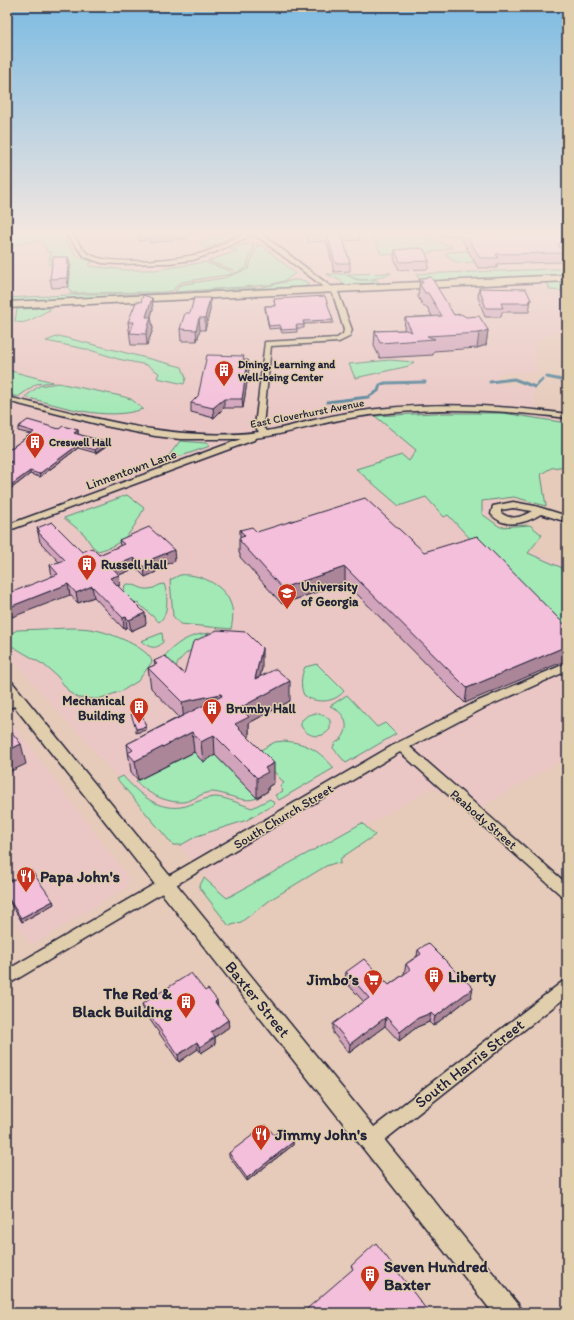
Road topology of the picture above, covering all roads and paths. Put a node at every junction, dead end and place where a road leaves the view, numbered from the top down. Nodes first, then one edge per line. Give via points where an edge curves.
1 (279, 293) edge
2 (335, 293) edge
3 (7, 306) edge
4 (7, 399) edge
5 (567, 416) edge
6 (265, 434) junction
7 (206, 437) junction
8 (216, 451) junction
9 (539, 511) dead end
10 (567, 519) edge
11 (7, 528) edge
12 (567, 667) edge
13 (7, 686) edge
14 (13, 702) edge
15 (401, 746) junction
16 (167, 885) junction
17 (567, 892) edge
18 (7, 978) edge
19 (567, 987) edge
20 (371, 1140) junction
21 (509, 1313) edge

1 - 3 main road
2 - 6 street via 348,329 343,338 331,341 268,344 259,426
4 - 7 street, East Cloverhurst Avenue via 136,431
5 - 6 street, East Cloverhurst Avenue via 526,410 462,406 420,407 349,415
6 - 7 street, East Cloverhurst Avenue
6 - 8 street, Linnentown Lane
7 - 8 street via 217,443
8 - 11 street, Linnentown Lane
9 - 10 street
12 - 15 street, South Church Street via 480,705
13 - 14 main road, Baxter Street
14 - 16 main road, Baxter Street
15 - 16 street, South Church Street
15 - 17 street, Peabody Street
16 - 18 street, South Church Street
16 - 20 main road, Baxter Street
19 - 20 street, South Harris Street
20 - 21 main road, Baxter Street

